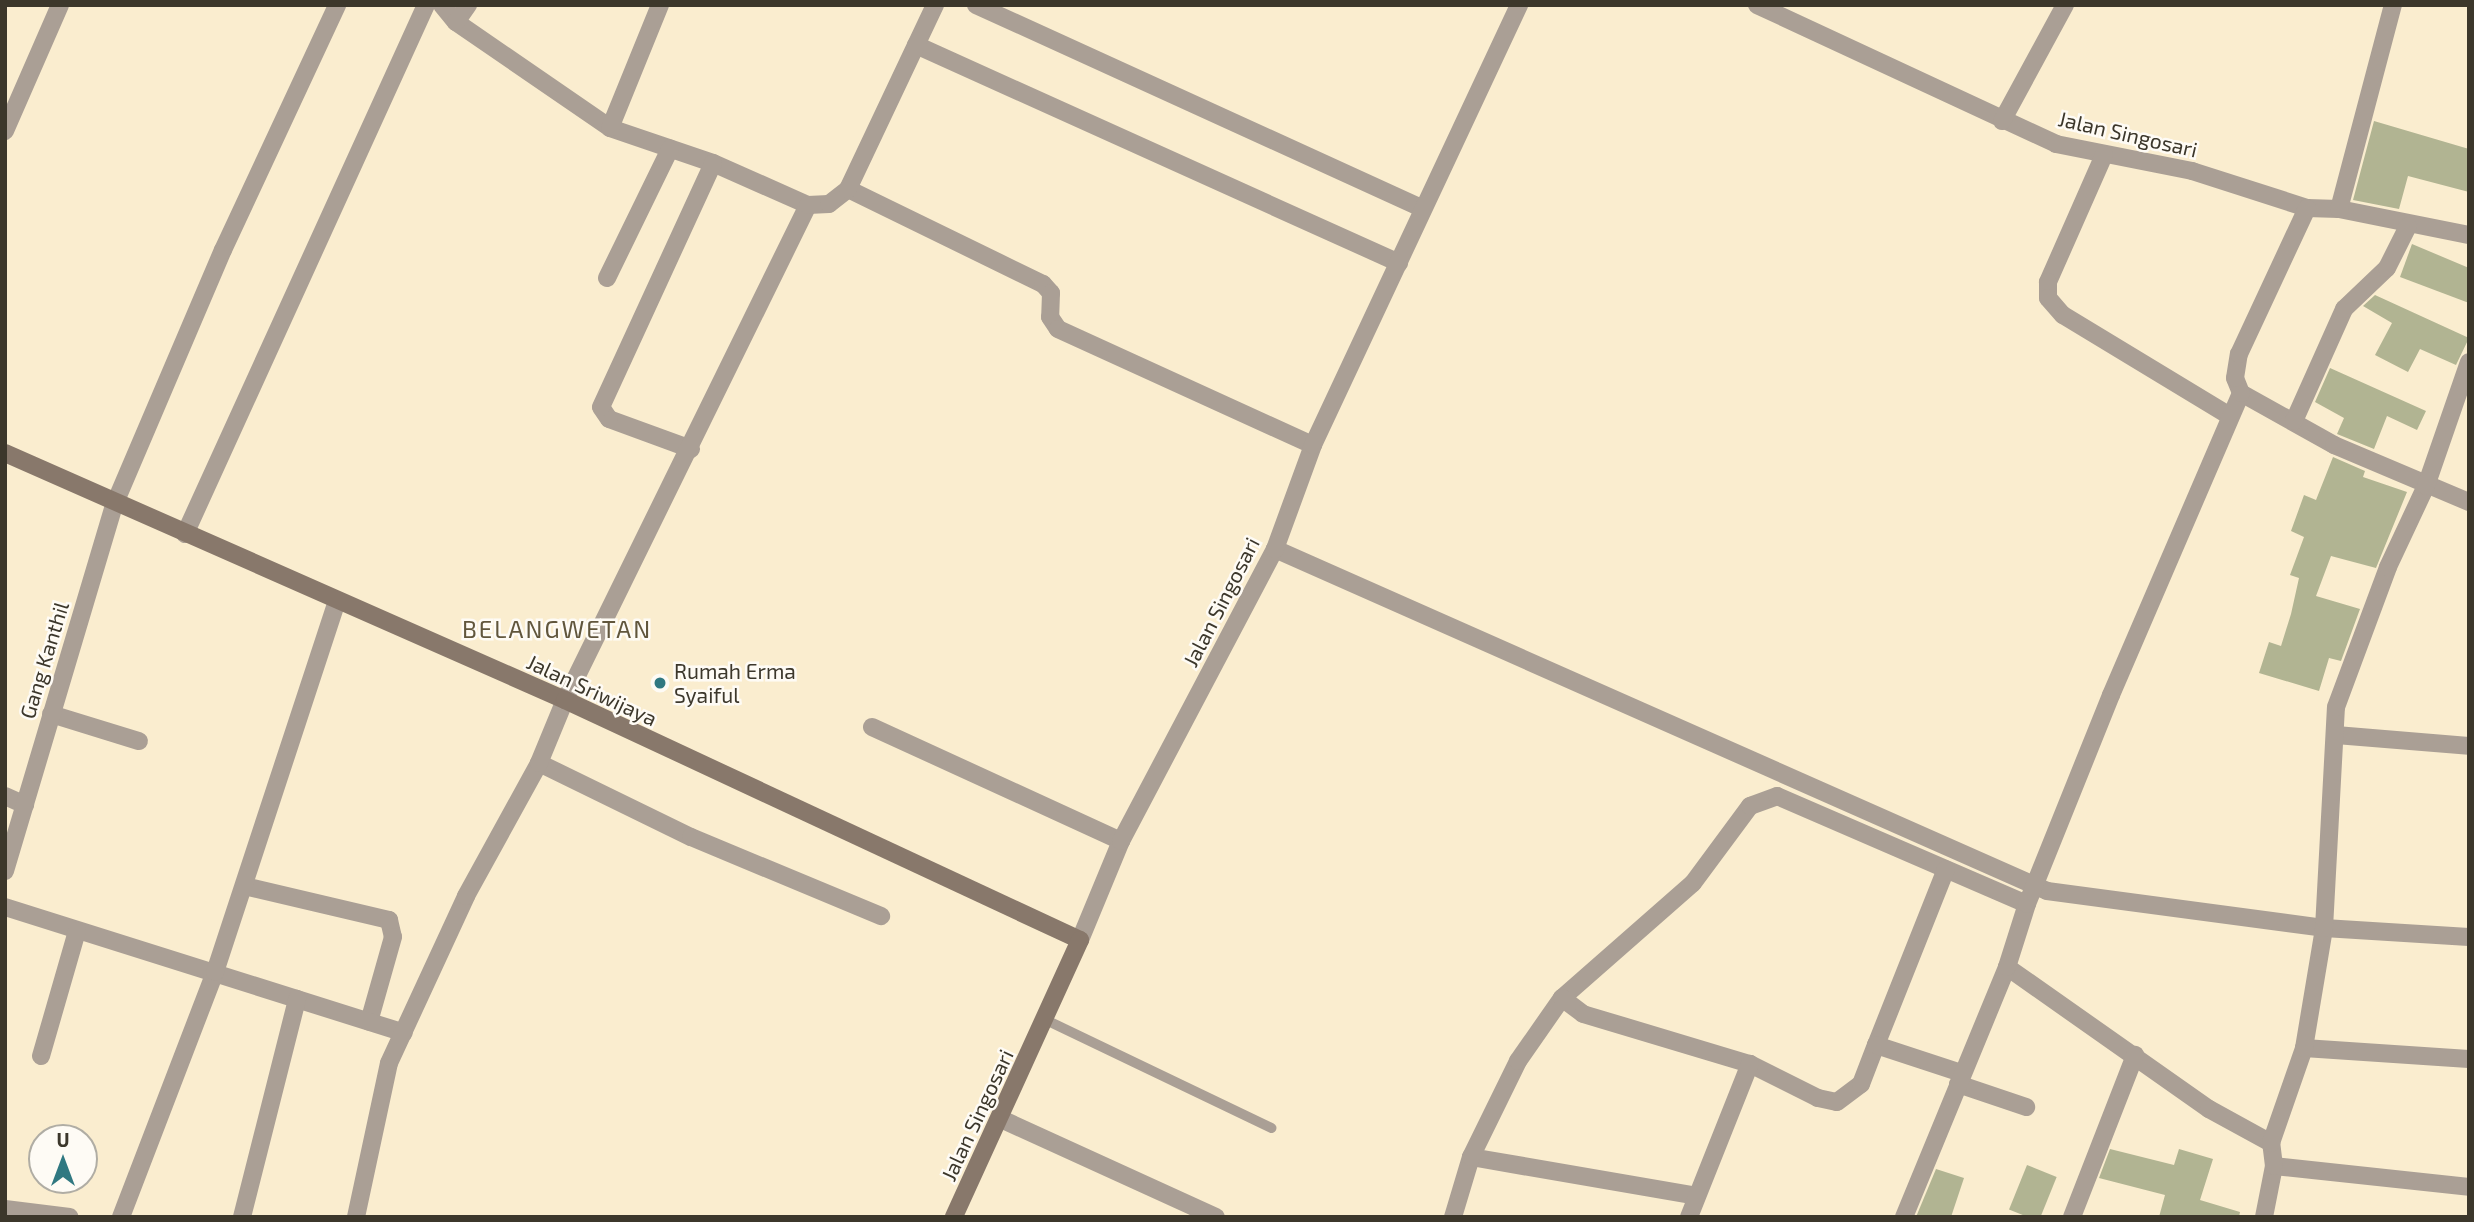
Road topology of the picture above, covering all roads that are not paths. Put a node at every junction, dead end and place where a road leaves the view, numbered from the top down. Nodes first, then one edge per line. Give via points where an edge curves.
1 (60, 5) edge
2 (337, 5) edge
3 (426, 5) edge
4 (442, 5) edge
5 (468, 5) edge
6 (660, 5) edge
7 (935, 5) edge
8 (976, 5) edge
9 (1519, 5) edge
10 (1756, 5) edge
11 (2066, 5) edge
12 (2393, 5) edge
13 (456, 22) junction
14 (916, 45) junction
15 (2002, 121) junction
16 (610, 128) junction
17 (5, 131) edge
18 (670, 149) junction
19 (2104, 155) junction
20 (713, 163) junction
21 (848, 189) junction
22 (808, 205) junction
23 (2307, 208) junction
24 (1423, 209) junction
25 (2339, 209) junction
26 (2408, 226) junction
27 (2469, 235) edge
28 (1399, 263) junction
29 (607, 278) dead end
30 (2469, 362) edge
31 (2241, 393) junction
32 (2230, 416) junction
33 (2294, 421) junction
34 (1312, 445) junction
35 (691, 449) junction
36 (5, 453) edge
37 (2426, 486) junction
38 (2469, 502) edge
39 (115, 503) junction
40 (185, 534) junction
41 (1275, 550) junction
42 (337, 602) junction
43 (565, 701) junction
44 (51, 715) junction
45 (872, 727) dead end
46 (2336, 735) junction
47 (139, 741) dead end
48 (2469, 746) edge
49 (539, 763) junction
50 (5, 796) edge
51 (25, 805) junction
52 (1121, 841) junction
53 (1946, 869) junction
54 (5, 871) edge
55 (2035, 884) junction
56 (244, 886) junction
57 (2027, 904) junction
58 (5, 907) edge
59 (881, 916) dead end
60 (2324, 928) junction
61 (77, 931) junction
62 (2469, 937) edge
63 (1080, 940) junction
64 (2007, 967) junction
65 (215, 972) junction
66 (1562, 998) junction
67 (297, 999) junction
68 (1046, 1020) junction
69 (369, 1022) junction
70 (404, 1033) junction
71 (1876, 1045) junction
72 (2304, 1048) junction
73 (2135, 1055) junction
74 (41, 1056) dead end
75 (2469, 1059) edge
76 (1750, 1064) junction
77 (1959, 1079) junction
78 (2026, 1107) dead end
79 (1000, 1119) junction
80 (1271, 1128) dead end
81 (2271, 1143) junction
82 (1471, 1157) junction
83 (2274, 1166) junction
84 (2469, 1187) edge
85 (1698, 1196) junction
86 (5, 1209) edge
87 (69, 1217) edge
88 (121, 1217) edge
89 (242, 1217) edge
90 (356, 1217) edge
91 (954, 1217) edge
92 (1216, 1217) edge
93 (1453, 1217) edge
94 (1689, 1217) edge
95 (1904, 1217) edge
96 (2072, 1217) edge
97 (2264, 1217) edge

1 - 17 street
2 - 39 street, Gang Kanthil via 223,250
3 - 40 street
4 - 13 street
5 - 13 street
6 - 16 street
7 - 14 street
8 - 24 street
9 - 24 street, Jalan Singosari
10 - 15 street, Jalan Singosari
11 - 15 street
12 - 25 street
13 - 16 street
14 - 21 street
14 - 28 street
15 - 19 street, Jalan Singosari via 2056,144
16 - 18 street
18 - 20 street
18 - 29 street
19 - 23 street, Jalan Singosari via 2192,171
19 - 32 street via 2048,282 2048,298 2063,315
20 - 22 street
20 - 35 street via 601,407 609,419
21 - 22 street via 836,201
21 - 34 street via 1043,284 1051,293 1050,317 1058,329
22 - 35 street
23 - 25 street, Jalan Singosari
23 - 31 street via 2237,361 2235,377
24 - 28 street, Jalan Singosari
25 - 26 street, Jalan Singosari
26 - 27 street, Jalan Singosari
26 - 33 street via 2387,268 2344,309
28 - 34 street, Jalan Singosari
30 - 37 street
31 - 32 street
31 - 33 street
32 - 55 street
33 - 37 street via 2334,445
34 - 41 street, Jalan Singosari
35 - 43 street
36 - 39 street, Jalan Sriwijaya
37 - 38 street
37 - 46 street via 2388,567 2342,686
39 - 40 street, Jalan Sriwijaya
39 - 44 street, Gang Kanthil
40 - 42 street, Jalan Sriwijaya
41 - 52 street, Jalan Singosari
41 - 55 street
42 - 43 street, Jalan Sriwijaya
42 - 56 street
43 - 49 street
43 - 63 street, Jalan Sriwijaya
44 - 47 street
44 - 51 street, Gang Kanthil
45 - 52 street
46 - 48 street
46 - 60 street
49 - 59 street via 691,837
49 - 70 street via 466,896
50 - 51 street
51 - 54 street, Gang Kanthil
52 - 63 street, Jalan Singosari
53 - 57 street
53 - 66 street via 1796,802 1777,796 1763,799 1740,816 1693,883
53 - 71 street
55 - 57 street
55 - 60 street via 2078,897
56 - 65 street
56 - 69 street via 389,920 393,937
57 - 64 street
58 - 61 street
60 - 62 street
60 - 72 street
61 - 65 street
61 - 74 street
63 - 68 street, Jalan Singosari
64 - 73 street
64 - 77 street
65 - 67 street
65 - 88 street
66 - 76 street via 1583,1014
66 - 82 street via 1518,1061
67 - 69 street
67 - 89 street
68 - 79 street, Jalan Singosari
68 - 80 lane
69 - 70 street
70 - 90 street via 389,1063 374,1118
71 - 76 street via 1861,1084 1837,1102 1818,1098
71 - 77 street
72 - 75 street
72 - 81 street
73 - 81 street via 2209,1109
73 - 96 street
76 - 85 street
77 - 78 street
77 - 95 street
79 - 91 street, Jalan Singosari
79 - 92 street
81 - 83 street
82 - 85 street
82 - 93 street
83 - 84 street
83 - 97 street
85 - 94 street
86 - 87 street

